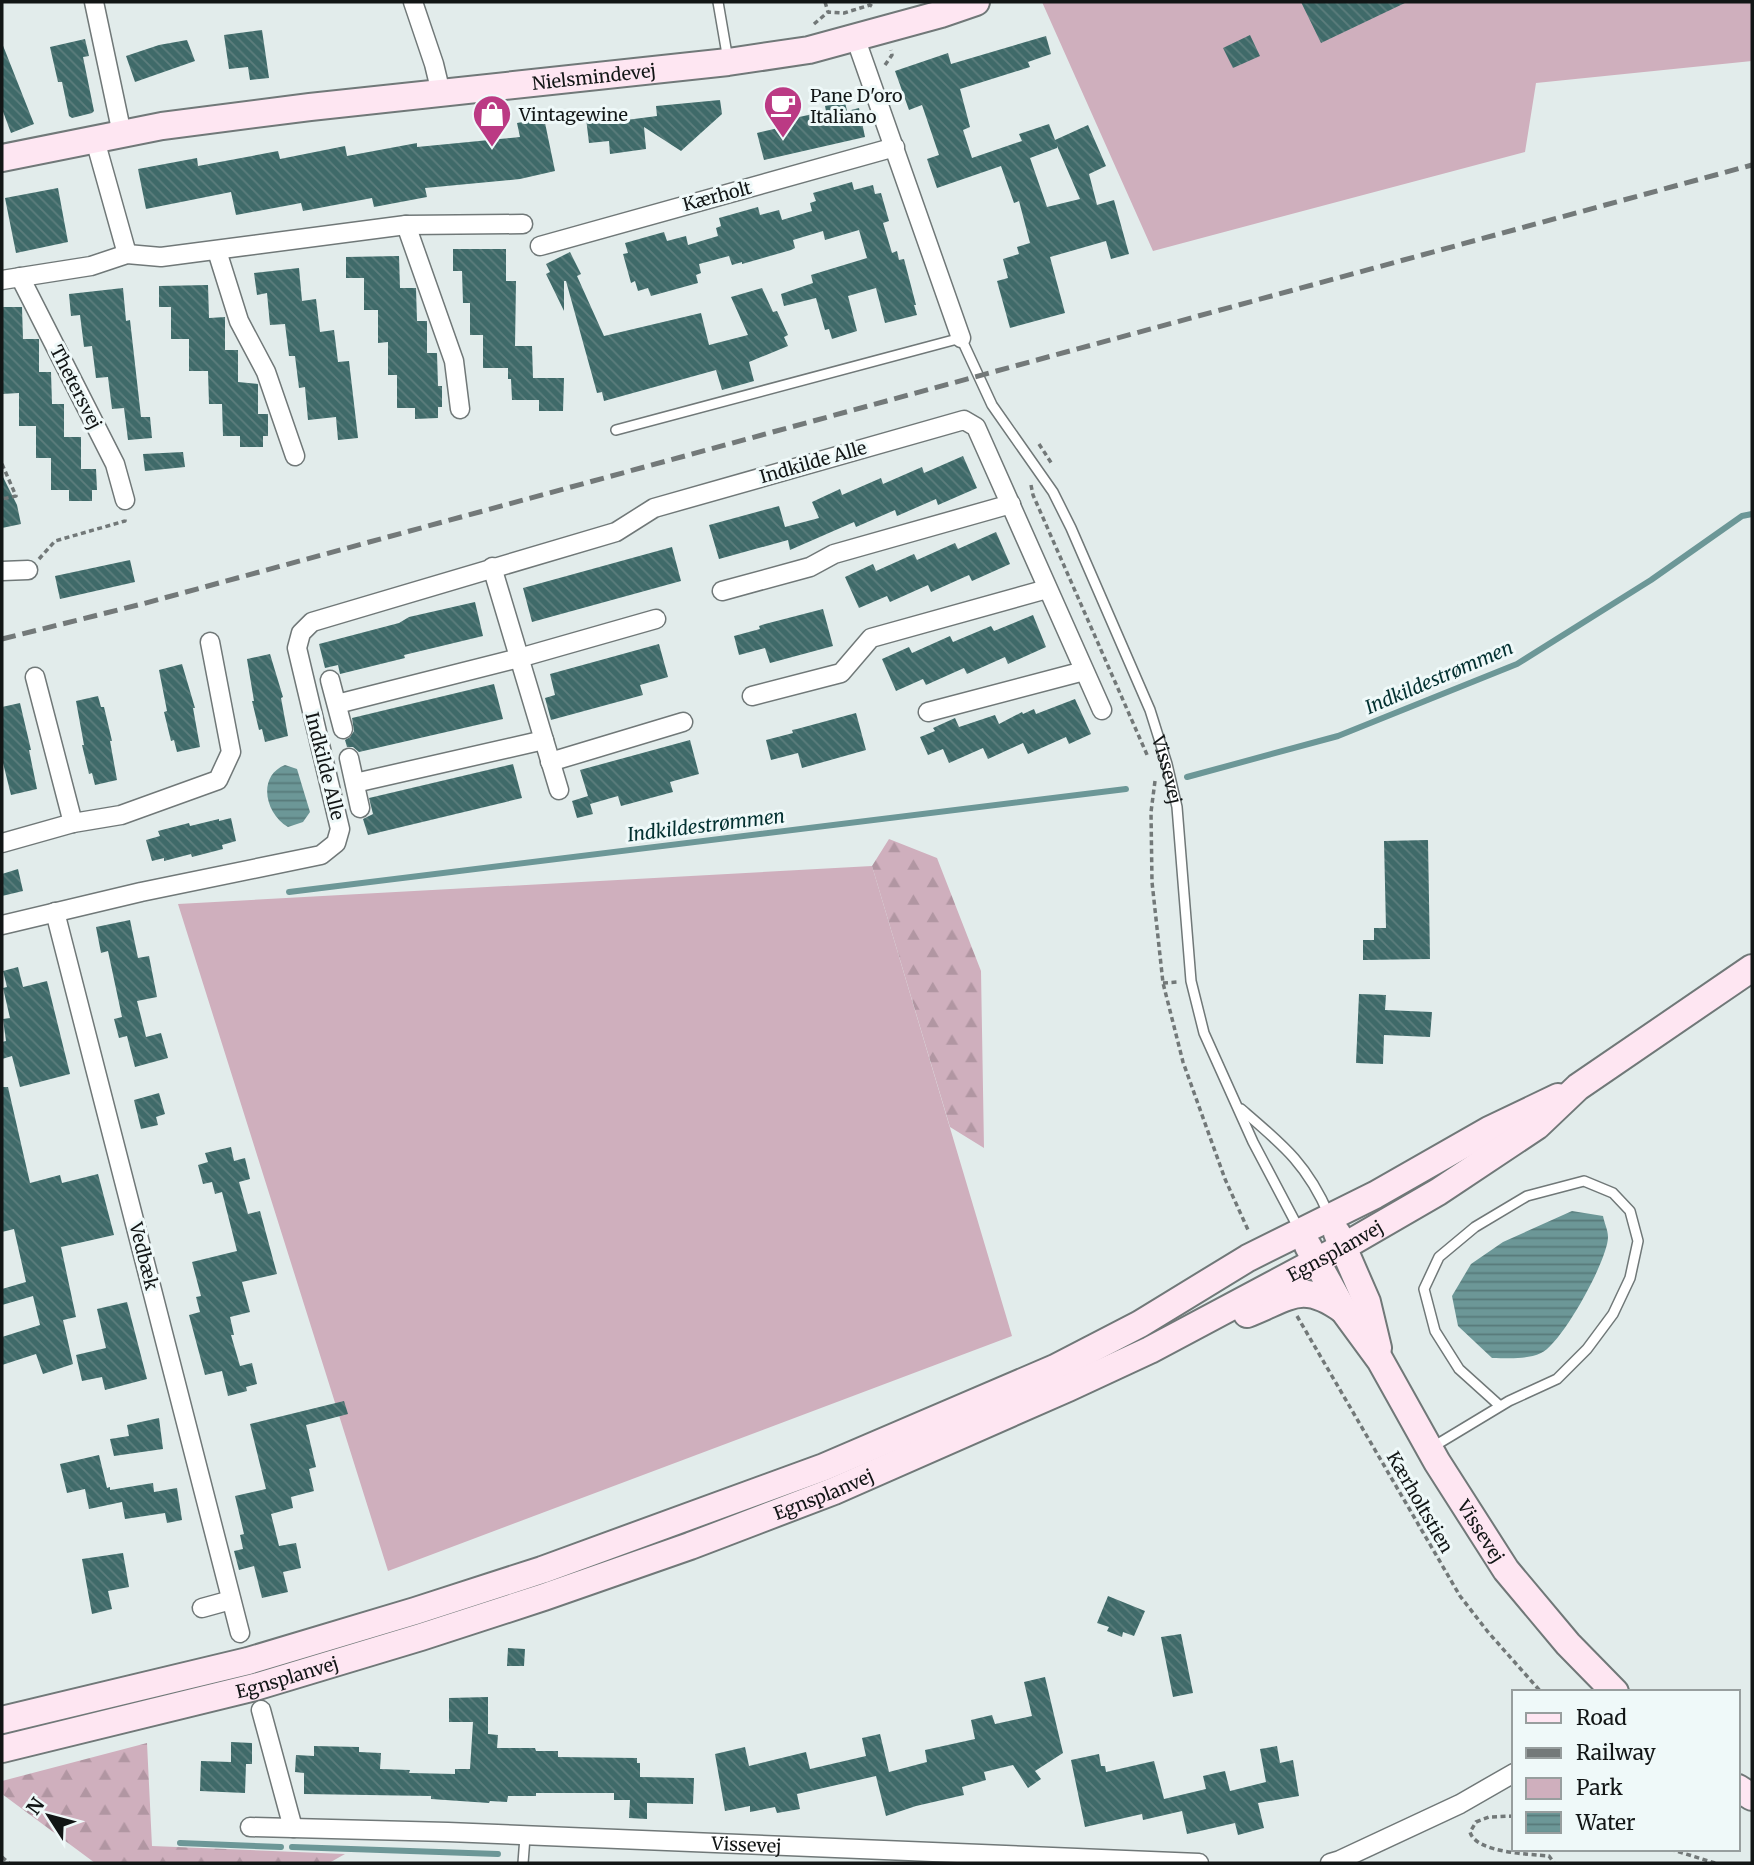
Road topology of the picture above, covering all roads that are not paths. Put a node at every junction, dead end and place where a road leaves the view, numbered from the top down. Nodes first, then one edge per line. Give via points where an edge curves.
1 (94, 2) edge
2 (413, 2) edge
3 (718, 2) edge
4 (976, 2) edge
5 (855, 37) junction
6 (729, 62) junction
7 (441, 93) junction
8 (122, 134) junction
9 (95, 140) junction
10 (895, 147) junction
11 (2, 158) edge
12 (523, 224) dead end
13 (405, 225) junction
14 (540, 246) dead end
15 (217, 251) junction
16 (127, 254) junction
17 (11, 278) edge
18 (961, 338) junction
19 (460, 409) dead end
20 (616, 430) dead end
21 (295, 456) dead end
22 (125, 500) road end
23 (1011, 504) junction
24 (492, 568) junction
25 (28, 570) road end
26 (2, 571) edge
27 (1047, 589) junction
28 (722, 592) dead end
29 (656, 620) dead end
30 (210, 642) dead end
31 (519, 658) junction
32 (1084, 671) junction
33 (35, 677) dead end
34 (330, 680) dead end
35 (752, 696) dead end
36 (337, 704) junction
37 (1102, 710) dead end
38 (928, 712) dead end
39 (683, 722) dead end
40 (343, 729) dead end
41 (544, 740) junction
42 (349, 758) dead end
43 (550, 762) junction
44 (355, 783) junction
45 (559, 790) dead end
46 (360, 808) dead end
47 (73, 823) junction
48 (2, 843) edge
49 (55, 912) junction
50 (2, 925) edge
51 (1752, 968) edge
52 (1578, 1087) junction
53 (1240, 1108) junction
54 (1300, 1232) junction
55 (1337, 1232) junction
56 (1316, 1261) junction
57 (1344, 1311) junction
58 (1150, 1350) junction
59 (1380, 1360) junction
60 (1500, 1406) junction
61 (1430, 1449) junction
62 (231, 1600) junction
63 (202, 1608) dead end
64 (240, 1633) dead end
65 (1608, 1690) edge
66 (261, 1710) dead end
67 (2, 1720) edge
68 (2, 1749) edge
69 (1512, 1774) edge
70 (250, 1827) dead end
71 (293, 1828) junction
72 (525, 1836) junction
73 (523, 1863) edge
74 (1199, 1863) edge
75 (1330, 1863) edge

1 - 8 street
2 - 7 street
3 - 6 lane
4 - 5 main road, Nielsmindevej
5 - 6 main road, Nielsmindevej via 809,50
5 - 10 street
6 - 7 main road, Nielsmindevej
7 - 8 main road, Nielsmindevej
8 - 9 main road, Nielsmindevej
9 - 11 main road, Nielsmindevej
9 - 16 street
10 - 14 street, Kærholt
10 - 18 street
12 - 13 street, Thetersvej
13 - 15 street, Thetersvej
13 - 19 street via 454,361
15 - 16 street, Thetersvej via 161,257
15 - 21 street via 239,321 267,372
16 - 17 street, Thetersvej via 91,266
17 - 22 street, Thetersvej via 115,464
18 - 20 lane
18 - 53 lane, Vissevej via 992,405 1053,492 1150,710 1177,807 1191,982 1204,1033
23 - 24 street, Indkilde Alle via 976,426 964,420 654,508 616,532
23 - 27 street, Indkilde Alle
23 - 28 street via 834,554 810,567
24 - 31 street
24 - 49 street, Indkilde Alle via 312,622 301,633 297,648 340,829 336,842 321,855
25 - 26 street
27 - 32 street, Indkilde Alle
27 - 35 street via 871,638 841,673
29 - 31 street, Indkilde Alle
30 - 47 street via 232,752 218,780 121,815
31 - 36 street, Indkilde Alle
31 - 41 street
32 - 37 street, Indkilde Alle
32 - 38 street
33 - 47 street
34 - 36 street, Indkilde Alle
36 - 40 street, Indkilde Alle
39 - 43 street
41 - 43 street
41 - 44 street, Indkilde Alle
42 - 44 street, Indkilde Alle
43 - 45 street
44 - 46 street, Indkilde Alle
47 - 48 street
49 - 50 street, Indkilde Alle
49 - 62 street, Vedbæk
51 - 52 main road, Egnsplanvej
52 - 55 main road, Egnsplanvej via 1489,1130
52 - 55 main road, Egnsplanvej via 1537,1126 1438,1192
53 - 54 lane, Vissevej
53 - 55 lane, Vissevej via 1301,1164
54 - 55 main road, Egnsplanvej
54 - 56 main road, Vissevej
54 - 67 main road, Egnsplanvej via 1055,1368 824,1467 542,1570 415,1611 248,1661
55 - 56 main road, Egnsplanvej
55 - 59 main road, Vissevej via 1367,1302
56 - 57 main road, Vissevej
56 - 58 main road, Egnsplanvej
57 - 58 main road via 1318,1295 1305,1293
57 - 59 main road, Vissevej
58 - 68 main road, Egnsplanvej via 834,1491 690,1546 421,1637 255,1687
59 - 61 main road, Vissevej
60 - 60 lane via 1557,1379 1613,1314 1630,1278 1638,1241 1630,1211 1613,1193 1584,1181 1527,1196 1475,1227 1439,1257 1424,1289 1435,1331 1459,1369
60 - 61 lane
61 - 65 main road, Vissevej via 1506,1570
62 - 63 street
62 - 64 street, Vedbæk
66 - 71 street
69 - 75 street via 1460,1804
70 - 71 street, Vissevej
71 - 72 street, Vissevej
72 - 73 lane
72 - 74 street, Vissevej

